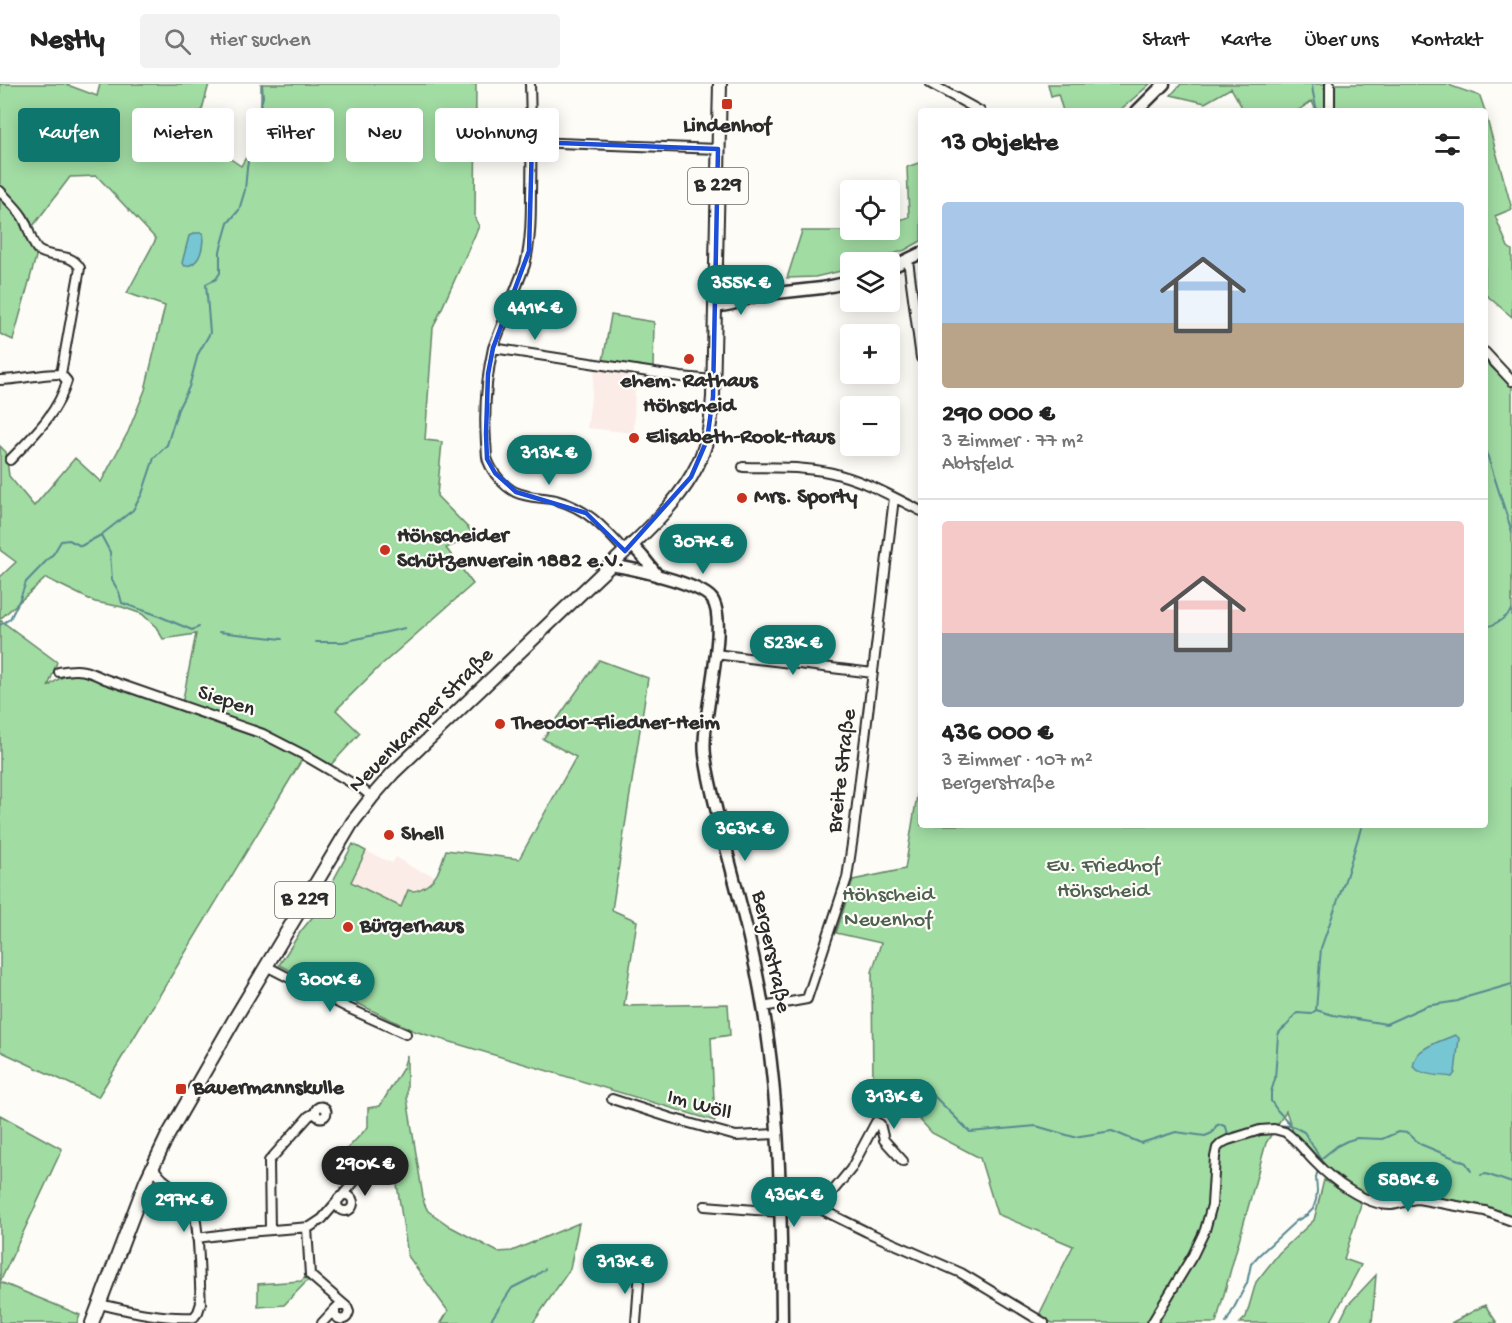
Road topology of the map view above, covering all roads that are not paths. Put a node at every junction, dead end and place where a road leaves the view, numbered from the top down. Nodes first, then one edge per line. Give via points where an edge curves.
1 (530, 84) edge
2 (720, 84) edge
3 (931, 84) edge
4 (1164, 84) edge
5 (1330, 84) edge
6 (531, 108) edge
7 (975, 108) edge
8 (1140, 108) edge
9 (1330, 108) edge
10 (559, 143) edge
11 (718, 149) junction
12 (532, 162) edge
13 (0, 190) edge
14 (918, 255) edge
15 (908, 260) junction
16 (900, 264) edge
17 (840, 284) edge
18 (716, 288) junction
19 (758, 295) junction
20 (716, 307) junction
21 (918, 335) edge
22 (493, 348) junction
23 (1488, 355) edge
24 (61, 374) junction
25 (0, 380) edge
26 (714, 380) junction
27 (1512, 381) edge
28 (10, 460) dead end
29 (743, 467) dead end
30 (894, 498) junction
31 (918, 510) edge
32 (628, 548) junction
33 (610, 565) junction
34 (631, 568) junction
35 (658, 576) junction
36 (716, 654) junction
37 (58, 672) dead end
38 (873, 673) junction
39 (372, 797) junction
40 (266, 966) junction
41 (763, 1007) junction
42 (406, 1034) dead end
43 (612, 1099) dead end
44 (316, 1112) dead end
45 (777, 1134) junction
46 (903, 1161) dead end
47 (152, 1166) junction
48 (366, 1168) dead end
49 (780, 1189) junction
50 (705, 1206) dead end
51 (819, 1208) junction
52 (780, 1212) junction
53 (1512, 1221) edge
54 (307, 1228) junction
55 (270, 1230) junction
56 (197, 1238) junction
57 (640, 1270) dead end
58 (100, 1304) junction
59 (345, 1306) junction
60 (335, 1309) junction
61 (195, 1320) edge
62 (92, 1323) edge
63 (322, 1323) edge
64 (636, 1323) edge
65 (782, 1323) edge
66 (1044, 1323) edge
67 (1152, 1323) edge

1 - 6 street
2 - 11 main road, B 229
3 - 7 street
4 - 8 street
5 - 9 street
10 - 11 street
11 - 18 main road, B 229
12 - 22 street via 529,251
13 - 24 street via 22,215 35,247 44,254 73,260 80,268
14 - 15 street
15 - 16 street
15 - 21 street
17 - 19 street
18 - 19 street
18 - 20 main road, B 229
19 - 20 street
20 - 26 main road, B 229
22 - 26 street
22 - 32 street via 486,391 486,434 487,459 495,473 516,492 555,500 586,513
23 - 27 street
24 - 25 street
24 - 28 street via 67,381 61,399
26 - 32 main road, Neuenkamper Straße / B 229 via 711,422 699,464 666,510
29 - 30 street via 840,474
30 - 31 street
30 - 38 street, Breite Straße
32 - 33 main road, Neuenkamper Straße / B 229
32 - 34 street
32 - 35 street via 643,557
33 - 34 street
33 - 39 main road, Neuenkamper Straße / B 229
34 - 35 street
35 - 36 street, Bergerstraße via 704,591 711,598 717,615
36 - 38 street
36 - 41 street, Bergerstraße via 705,753
37 - 39 street, Siepen via 86,670 263,734
38 - 41 street, Breite Straße via 847,878 829,935 807,999
39 - 40 main road, Neuenkamper Straße / B 229 via 344,835
40 - 42 street
40 - 47 main road, Neuenkamper Straße / B 229
41 - 45 street, Bergerstraße
43 - 45 street, Im Wöll via 736,1136
44 - 55 street via 268,1161
45 - 49 street, Bergerstraße
46 - 51 street via 884,1140 876,1122 851,1169
47 - 56 street via 190,1201
47 - 58 main road, Neuenkamper Straße / B 229
48 - 54 street via 319,1222
49 - 51 street
49 - 52 street, Bergerstraße
50 - 52 street
51 - 66 street via 961,1273
52 - 65 street, Bergerstraße
53 - 67 street via 1485,1211 1418,1199 1390,1205 1370,1200 1325,1172 1283,1131 1249,1133 1228,1140 1215,1154 1212,1205 1205,1230
54 - 55 street
54 - 59 street via 310,1275
55 - 56 street
56 - 61 street via 201,1303
57 - 64 street
58 - 61 street
58 - 62 main road, Neuenkamper Straße / B 229
59 - 60 street
59 - 60 street via 348,1314 344,1319 335,1316
60 - 63 street

